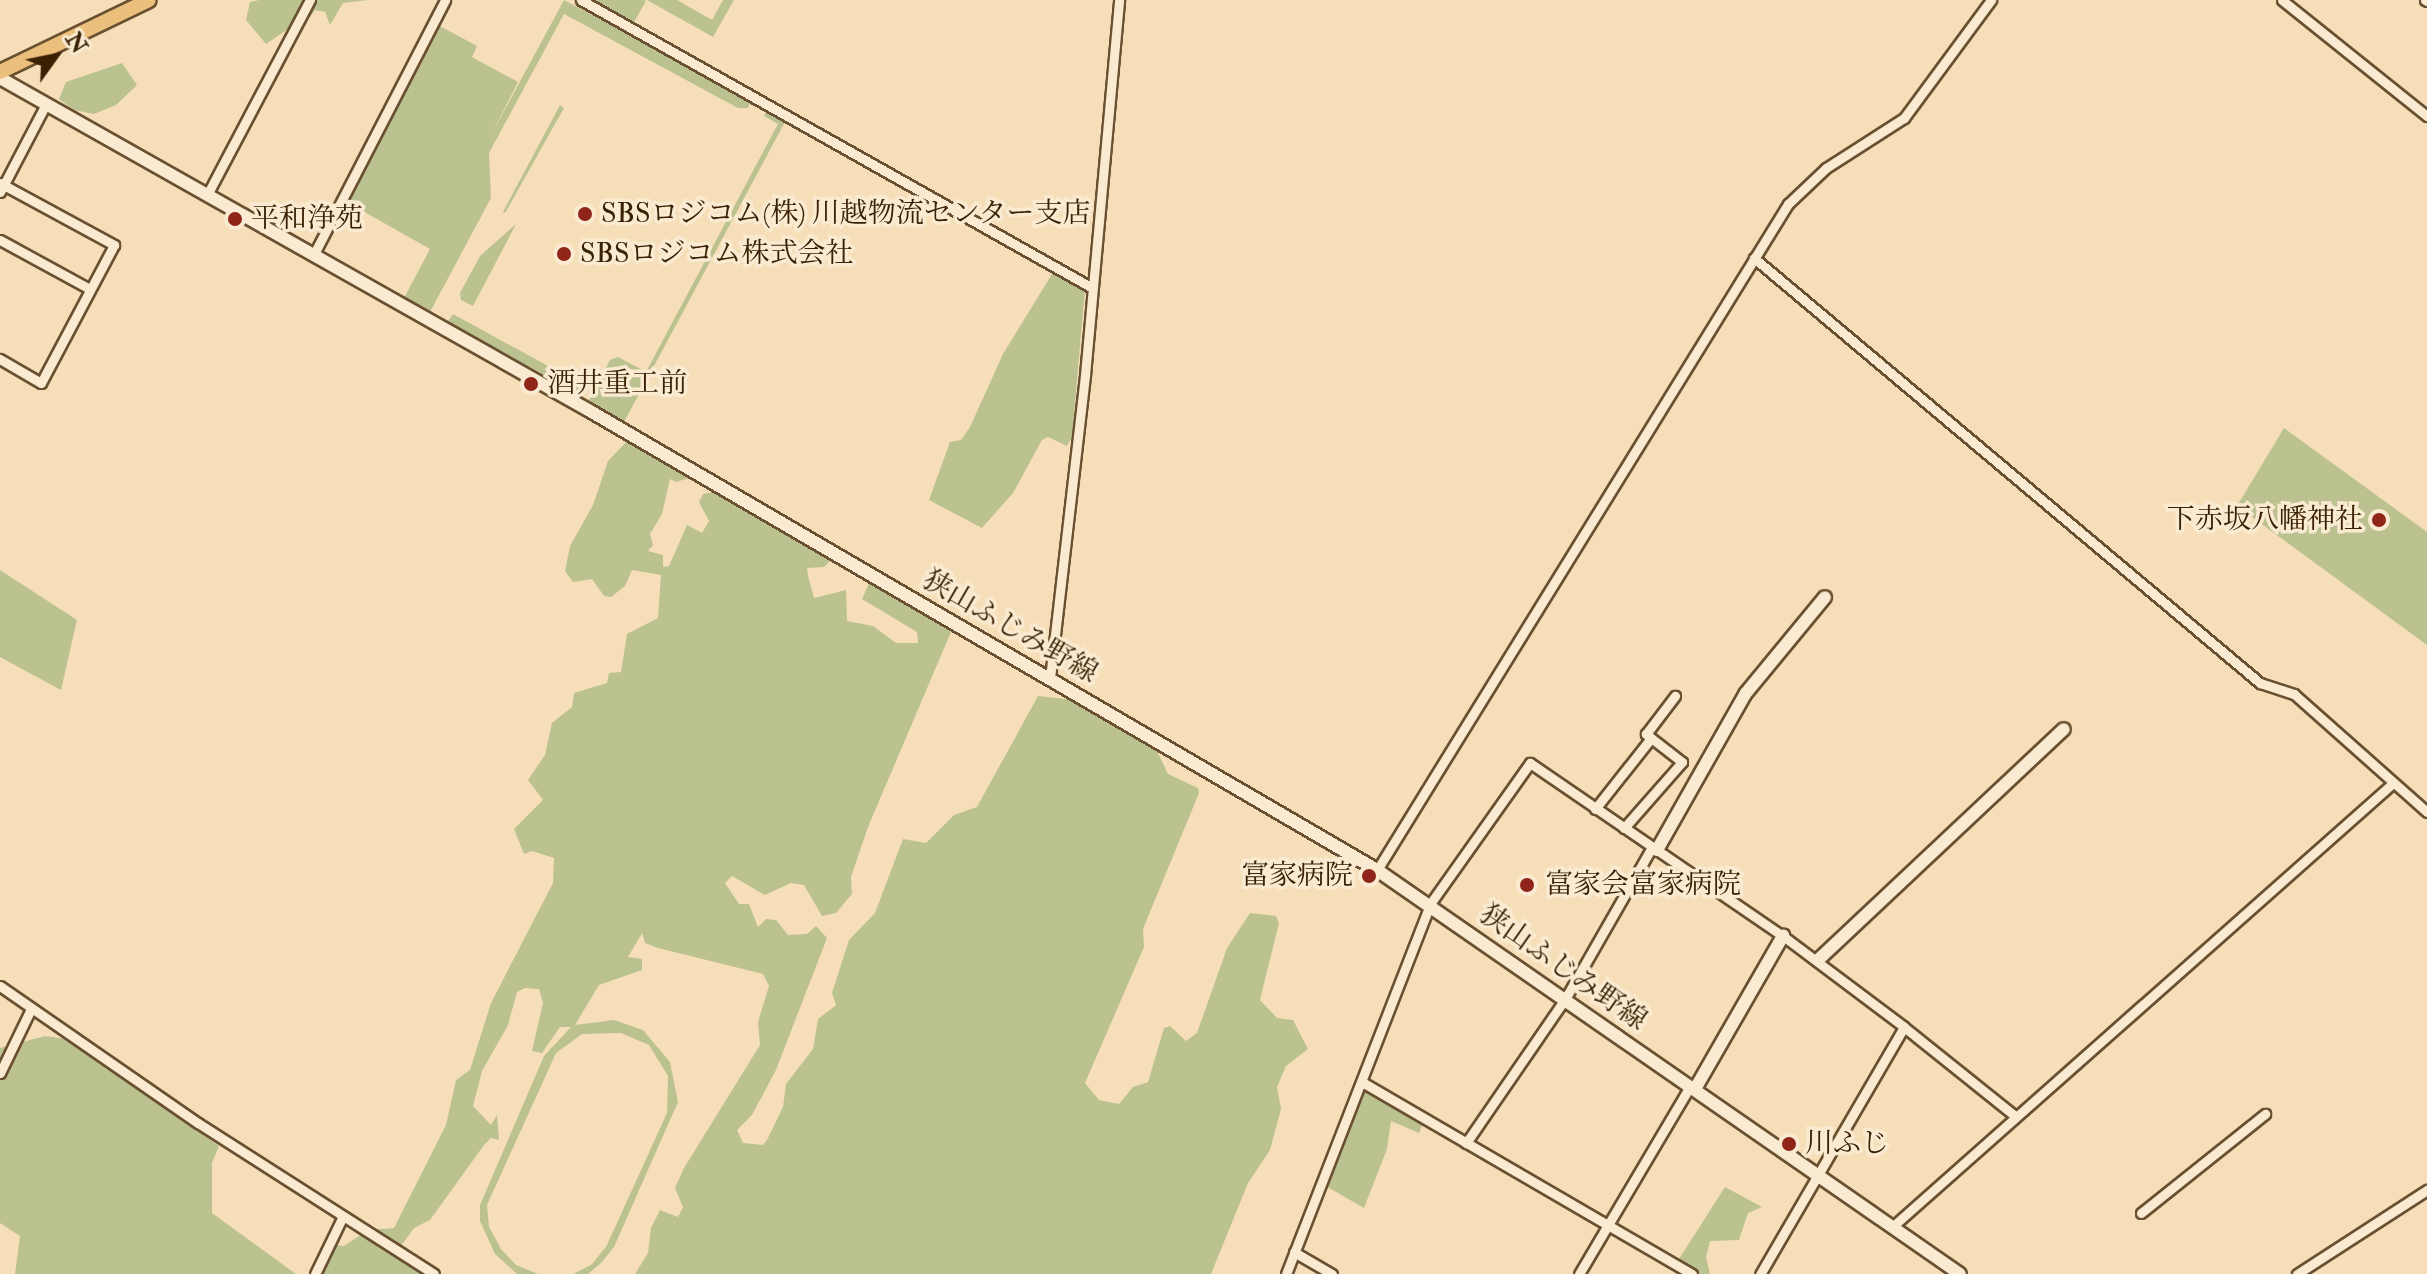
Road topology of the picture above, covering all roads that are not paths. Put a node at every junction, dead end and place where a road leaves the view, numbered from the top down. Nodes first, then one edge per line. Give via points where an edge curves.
1 (149, 0) edge
2 (310, 0) edge
3 (445, 0) edge
4 (581, 0) edge
5 (1119, 0) edge
6 (1991, 0) edge
7 (2282, 0) edge
8 (0, 75) edge
9 (46, 104) junction
10 (2427, 116) edge
11 (1, 186) edge
12 (207, 195) junction
13 (0, 240) edge
14 (314, 254) junction
15 (1754, 258) junction
16 (1089, 286) junction
17 (90, 289) junction
18 (0, 359) edge
19 (1825, 597) dead end
20 (1050, 678) junction
21 (1675, 696) dead end
22 (2064, 729) dead end
23 (1651, 738) junction
24 (1682, 762) junction
25 (1699, 773) junction
26 (2393, 783) junction
27 (1595, 809) junction
28 (2427, 812) edge
29 (1624, 828) junction
30 (1654, 848) junction
31 (1377, 870) junction
32 (1430, 904) junction
33 (1783, 936) junction
34 (1818, 960) junction
35 (0, 986) edge
36 (1565, 999) junction
37 (31, 1009) junction
38 (1904, 1027) junction
39 (0, 1073) edge
40 (1362, 1082) junction
41 (1692, 1088) junction
42 (2265, 1114) dead end
43 (2014, 1115) junction
44 (1466, 1143) junction
45 (1818, 1176) junction
46 (2427, 1190) edge
47 (2141, 1213) dead end
48 (343, 1216) junction
49 (1608, 1225) junction
50 (1892, 1227) junction
51 (1294, 1252) junction
52 (1942, 1269) edge
53 (315, 1274) edge
54 (434, 1274) edge
55 (1286, 1274) edge
56 (1332, 1274) edge
57 (1579, 1274) edge
58 (1692, 1274) edge
59 (1760, 1274) edge
60 (1960, 1274) edge
61 (2297, 1274) edge

1 - 8 main road
2 - 12 street
3 - 14 street
4 - 16 street
5 - 16 street
6 - 15 street via 1904,118 1806,185
7 - 10 street
8 - 9 main road, 狭山ふじみ野線
9 - 11 street
9 - 12 main road, 狭山ふじみ野線
11 - 17 street via 114,245
12 - 14 main road, 狭山ふじみ野線
13 - 17 street
14 - 20 main road, 狭山ふじみ野線
15 - 26 street via 2260,683 2294,694
15 - 31 street
16 - 20 street via 1085,375
17 - 18 street via 41,383
19 - 25 main road via 1746,693
20 - 31 main road, 狭山ふじみ野線
21 - 23 street via 1646,734
22 - 34 main road
23 - 24 street
23 - 27 street
24 - 25 street
24 - 29 street
25 - 30 main road
26 - 28 street
26 - 43 street
27 - 29 street
27 - 32 street via 1530,763
29 - 30 street
30 - 33 street
30 - 36 street
31 - 32 main road, 狭山ふじみ野線
32 - 36 main road, 狭山ふじみ野線
32 - 40 street
33 - 34 street
33 - 41 main road
34 - 38 street
35 - 37 street
36 - 41 main road, 狭山ふじみ野線
36 - 44 street
37 - 39 street
37 - 48 street
38 - 43 street
38 - 45 street
40 - 44 street
40 - 51 street
41 - 45 main road, 狭山ふじみ野線
41 - 49 street
42 - 47 street
43 - 50 street
44 - 49 street
45 - 50 main road, 狭山ふじみ野線
45 - 59 street
46 - 61 street
48 - 53 street
48 - 54 street
49 - 57 street
49 - 58 street
50 - 52 main road, 狭山ふじみ野線
51 - 55 street
51 - 56 street
52 - 60 main road, 狭山ふじみ野線

